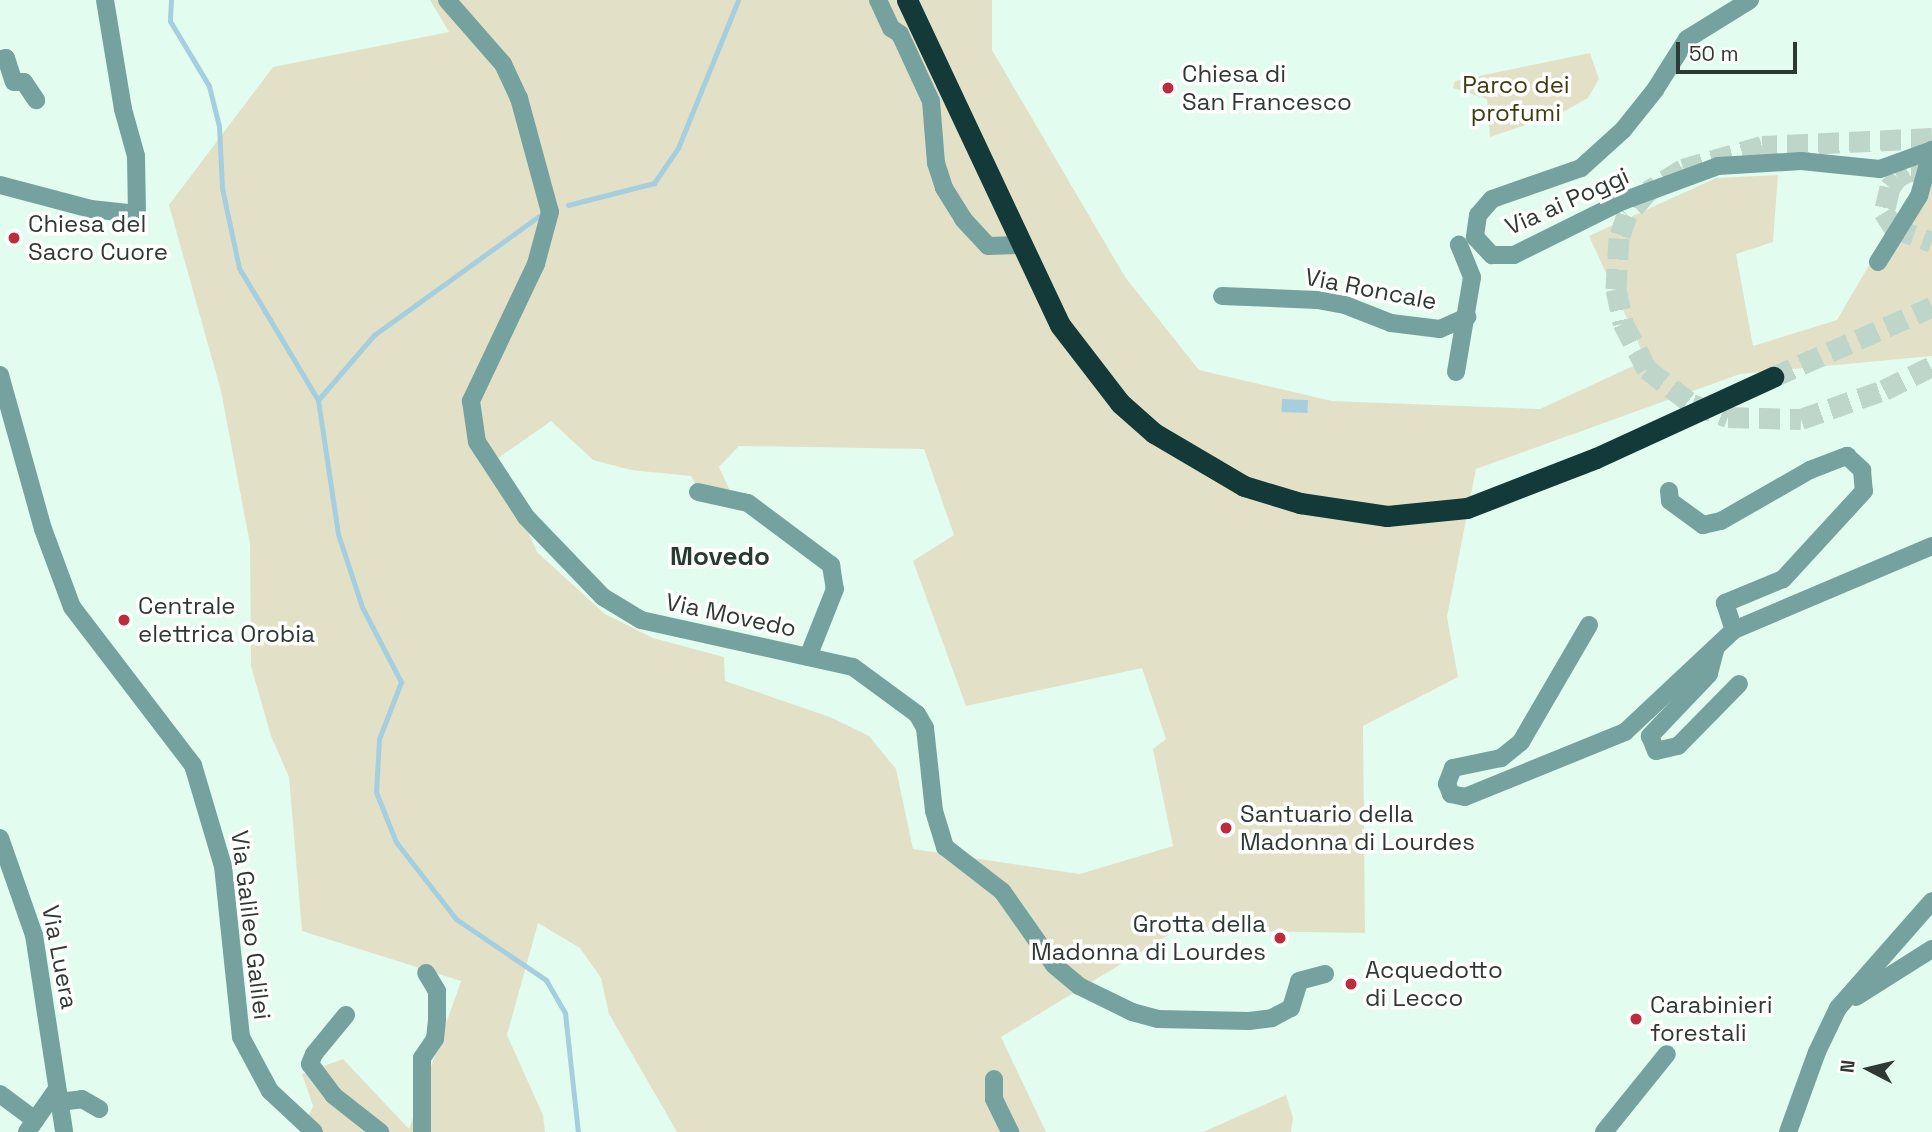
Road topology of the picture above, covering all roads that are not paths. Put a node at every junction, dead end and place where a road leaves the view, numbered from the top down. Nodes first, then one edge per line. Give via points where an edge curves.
1 (105, 0) edge
2 (447, 0) edge
3 (878, 0) edge
4 (907, 0) edge
5 (1750, 0) edge
6 (0, 59) edge
7 (36, 100) dead end
8 (1932, 150) edge
9 (0, 185) edge
10 (1023, 245) junction
11 (1482, 245) junction
12 (1878, 262) dead end
13 (1222, 296) dead end
14 (1467, 317) junction
15 (1455, 372) dead end
16 (0, 375) edge
17 (1773, 377) tunnel mouth
18 (1669, 491) dead end
19 (698, 492) dead end
20 (1932, 546) edge
21 (1589, 625) dead end
22 (1734, 630) junction
23 (1716, 647) junction
24 (808, 657) junction
25 (1739, 684) dead end
26 (0, 838) edge
27 (1932, 901) edge
28 (1932, 949) edge
29 (426, 973) dead end
30 (1325, 974) dead end
31 (1839, 1008) junction
32 (346, 1015) dead end
33 (1667, 1054) dead end
34 (994, 1079) dead end
35 (0, 1094) edge
36 (58, 1096) junction
37 (99, 1108) dead end
38 (31, 1126) edge
39 (64, 1132) edge
40 (314, 1132) edge
41 (380, 1132) edge
42 (422, 1132) edge
43 (1010, 1132) edge
44 (1604, 1132) edge
45 (1788, 1132) edge

1 - 9 street via 123,109 136,156 137,214 91,209
2 - 24 street, Via Movedo via 503,64 519,97 550,212 536,264 471,401 477,442 526,517 603,597 659,626
3 - 10 street via 891,27 900,34 930,101 936,163 944,188 963,219 988,246
4 - 10 highway
5 - 11 street, Via ai Poggi via 1687,39 1656,90 1623,130 1581,168 1492,199 1478,215 1475,237
6 - 7 street via 6,58 14,82 24,82
8 - 11 street, Via ai Poggi via 1880,169 1801,161 1718,166 1623,201 1514,255 1492,255
8 - 12 street via 1919,196
10 - 17 highway via 1060,325 1121,403 1154,433 1194,459 1270,497 1300,503 1387,516 1467,508 1596,458
11 - 14 street via 1463,250 1472,277
13 - 14 street, Via Roncale via 1317,300 1391,323 1440,329
14 - 15 street
16 - 40 street, Via Galileo Galilei via 43,529 72,607 193,765 223,866 241,1037 270,1091
18 - 22 street via 1670,501 1703,525 1721,521 1800,475 1847,456 1862,470 1864,491 1783,579 1725,603
19 - 24 street via 748,503 831,565 835,589
20 - 22 street
21 - 23 street via 1521,742 1501,758 1453,768 1447,784 1451,794 1465,797 1625,732
22 - 23 street
23 - 25 street via 1709,674 1650,736 1656,751 1678,746
24 - 30 street, Via Movedo via 853,667 917,714 925,728 934,811 945,848 1002,891 1054,965 1079,986 1132,1012 1158,1019 1249,1021 1272,1018 1292,1008 1299,981
26 - 36 street, Via Luera via 34,935
27 - 31 street
28 - 31 street
29 - 42 street via 437,991 437,1019 435,1039 422,1058
31 - 45 street via 1817,1052
32 - 41 street via 310,1064 333,1095
33 - 44 street
34 - 43 street via 994,1099
35 - 38 street
36 - 37 street via 82,1099
36 - 38 street
36 - 39 street, Via Luera

